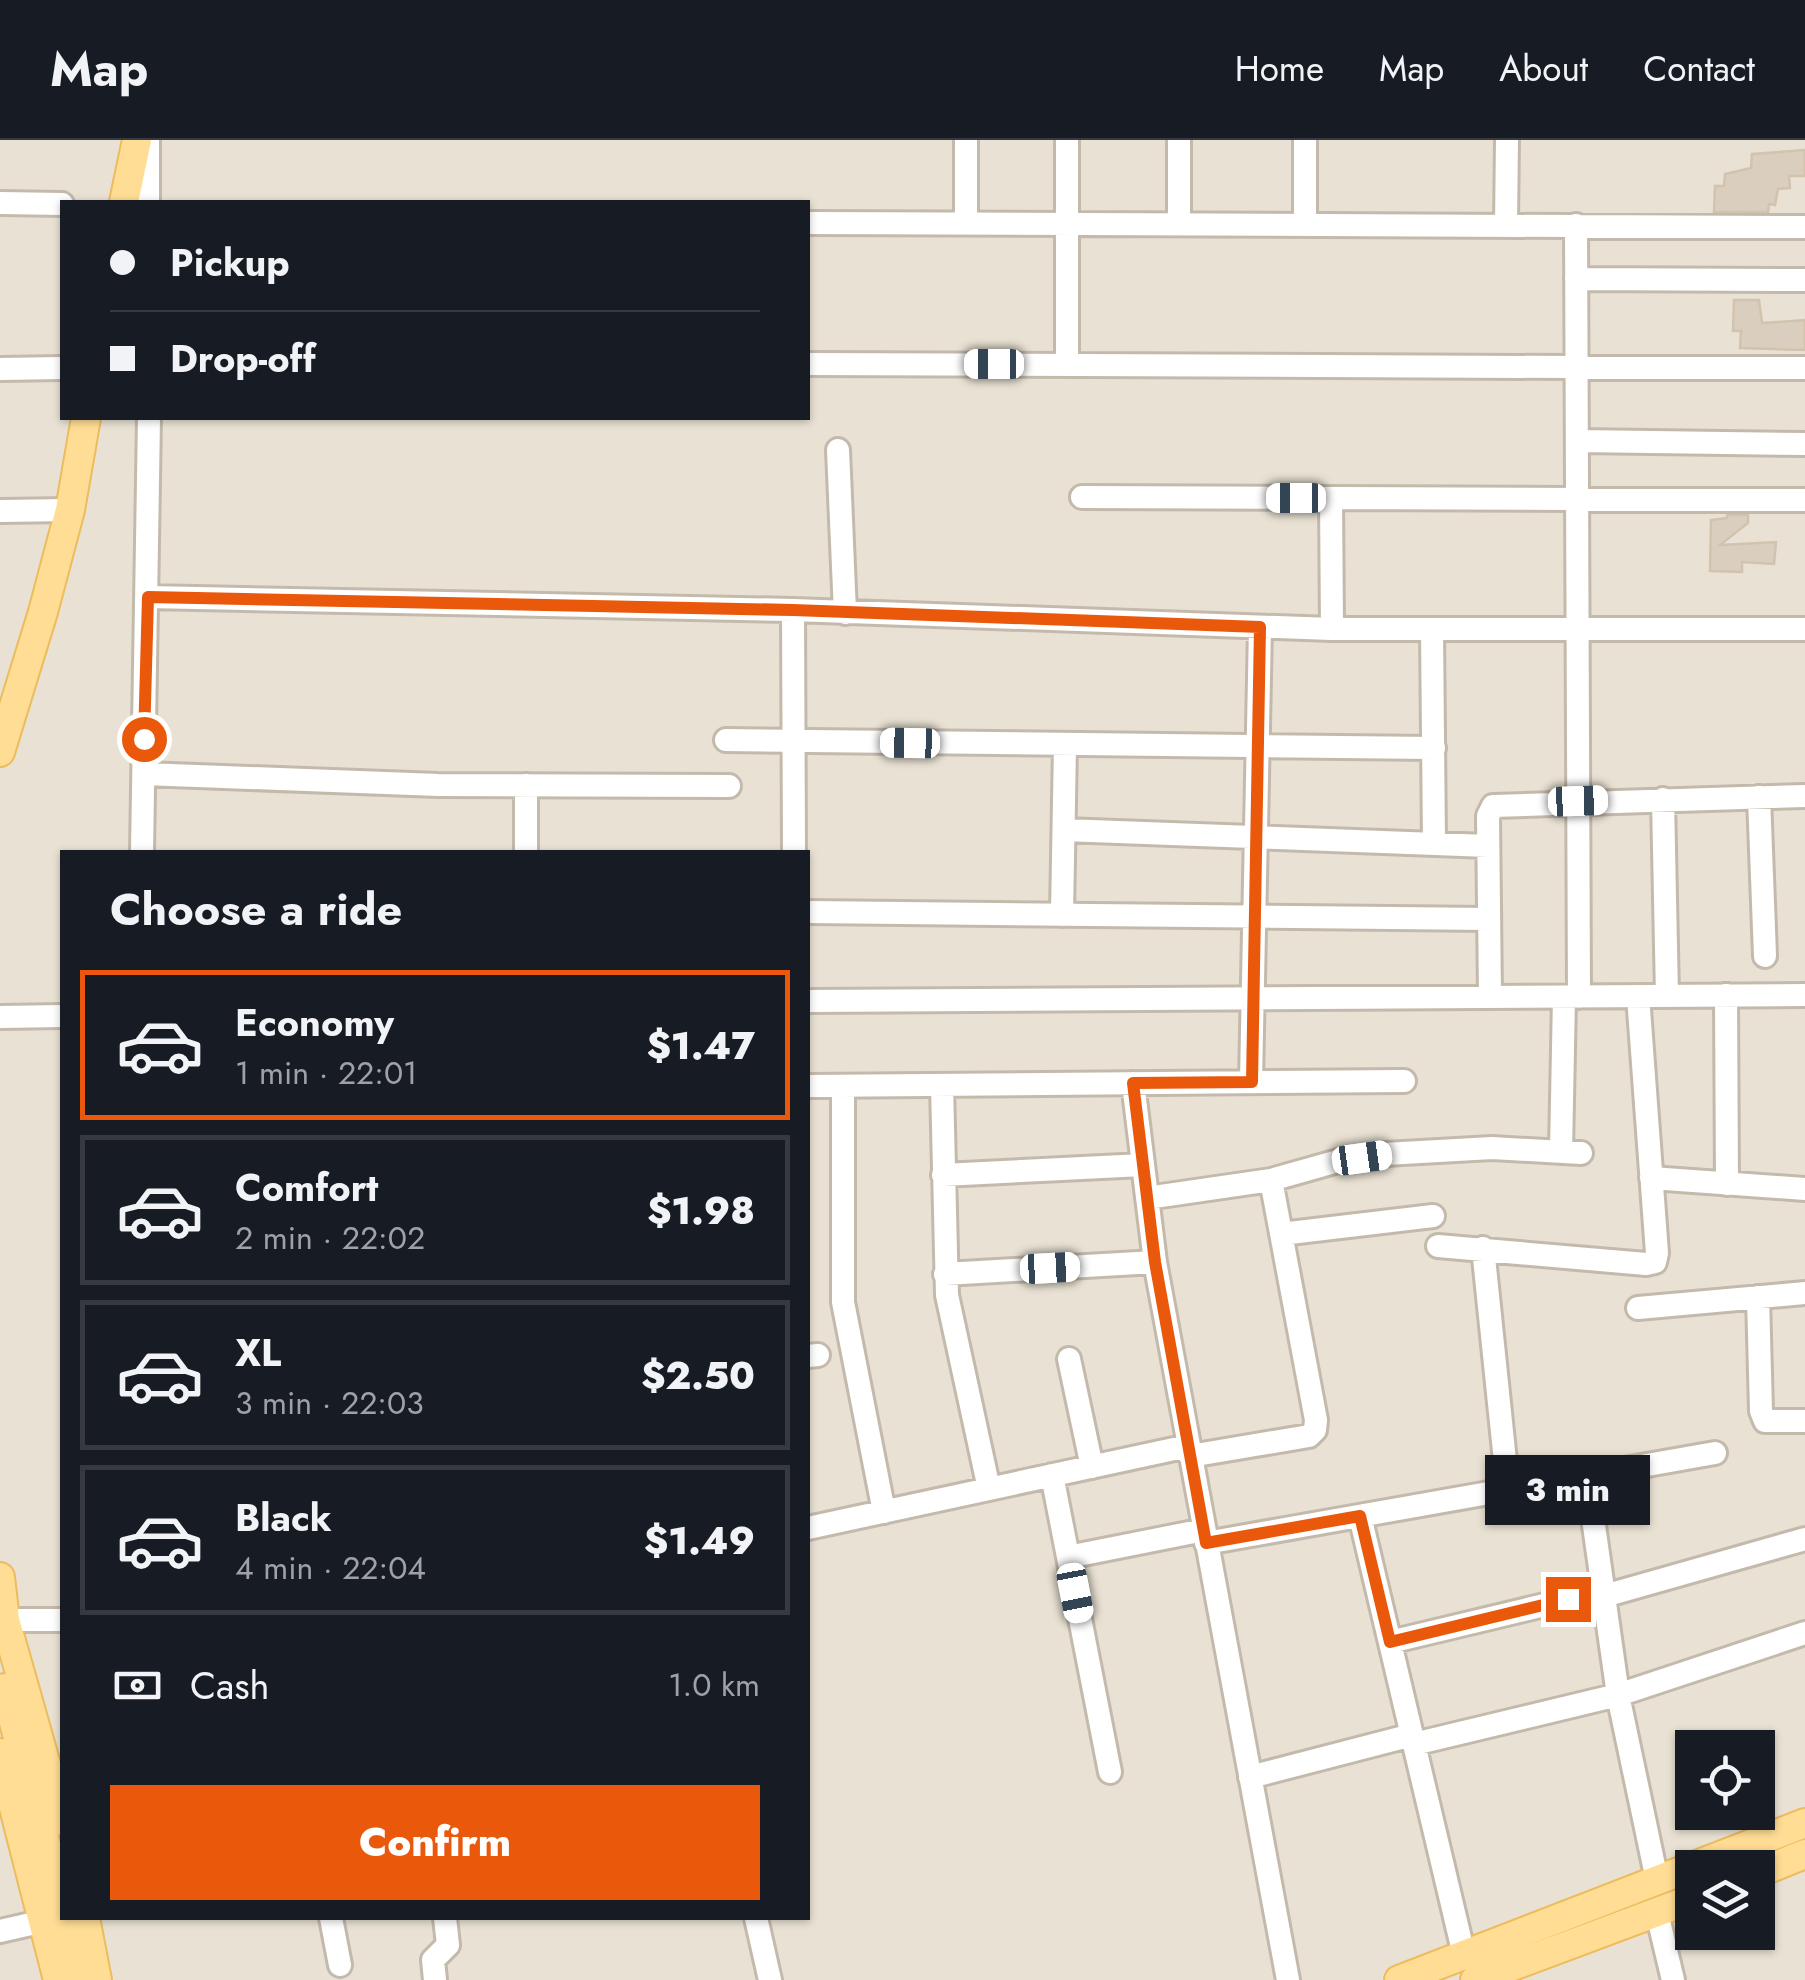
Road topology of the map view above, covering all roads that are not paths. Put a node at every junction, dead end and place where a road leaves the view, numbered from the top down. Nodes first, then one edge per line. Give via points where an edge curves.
1 (138, 140) edge
2 (148, 140) edge
3 (966, 140) edge
4 (1067, 140) edge
5 (1179, 140) edge
6 (1305, 140) edge
7 (1506, 140) edge
8 (124, 200) edge
9 (148, 200) edge
10 (0, 204) edge
11 (60, 204) edge
12 (810, 223) edge
13 (966, 223) junction
14 (1067, 224) junction
15 (1179, 224) junction
16 (1304, 224) junction
17 (1506, 225) junction
18 (1576, 225) junction
19 (1805, 227) edge
20 (1576, 279) junction
21 (1805, 280) edge
22 (810, 364) edge
23 (1067, 364) junction
24 (1576, 367) junction
25 (0, 368) edge
26 (60, 368) edge
27 (1805, 368) edge
28 (86, 420) edge
29 (148, 420) edge
30 (1577, 441) junction
31 (1805, 444) edge
32 (838, 450) dead end
33 (1082, 498) dead end
34 (1332, 498) junction
35 (1577, 500) junction
36 (1805, 500) edge
37 (70, 510) junction
38 (0, 511) edge
39 (148, 597) junction
40 (793, 610) junction
41 (845, 612) junction
42 (1260, 627) junction
43 (1332, 629) junction
44 (1805, 629) edge
45 (1432, 630) junction
46 (1578, 631) junction
47 (726, 740) dead end
48 (794, 741) junction
49 (1066, 744) junction
50 (1259, 747) junction
51 (1434, 748) junction
52 (0, 752) edge
53 (144, 774) junction
54 (526, 785) junction
55 (729, 786) dead end
56 (1805, 796) edge
57 (1759, 797) junction
58 (1664, 799) junction
59 (1578, 801) junction
60 (1064, 830) junction
61 (1257, 838) junction
62 (1434, 844) junction
63 (1488, 846) junction
64 (142, 850) edge
65 (526, 850) edge
66 (794, 850) edge
67 (810, 912) edge
68 (1062, 914) junction
69 (1256, 916) junction
70 (1489, 919) junction
71 (1765, 956) dead end
72 (1805, 995) edge
73 (1571, 996) junction
74 (1638, 996) junction
75 (1666, 996) junction
76 (1726, 996) junction
77 (1490, 997) junction
78 (1254, 998) junction
79 (810, 1001) edge
80 (60, 1016) edge
81 (0, 1017) edge
82 (1404, 1081) dead end
83 (1252, 1082) junction
84 (1133, 1083) junction
85 (942, 1085) junction
86 (810, 1086) edge
87 (843, 1086) junction
88 (1143, 1164) junction
89 (944, 1175) junction
90 (1652, 1178) junction
91 (1270, 1180) junction
92 (1727, 1184) junction
93 (1805, 1190) edge
94 (1147, 1198) junction
95 (1433, 1216) dead end
96 (1281, 1234) junction
97 (1438, 1246) dead end
98 (1483, 1248) junction
99 (1155, 1262) junction
100 (945, 1274) junction
101 (1805, 1293) edge
102 (1758, 1297) junction
103 (1638, 1308) dead end
104 (1069, 1359) dead end
105 (1805, 1421) edge
106 (1190, 1451) junction
107 (1715, 1453) dead end
108 (1092, 1467) junction
109 (1052, 1475) junction
110 (1587, 1476) junction
111 (988, 1489) junction
112 (1508, 1490) junction
113 (884, 1512) junction
114 (1360, 1516) junction
115 (810, 1528) edge
116 (1205, 1536) junction
117 (1805, 1539) edge
118 (1068, 1557) junction
119 (0, 1577) edge
120 (1604, 1593) junction
121 (3, 1620) edge
122 (60, 1620) edge
123 (1805, 1633) edge
124 (1390, 1642) junction
125 (0, 1667) edge
126 (1618, 1695) junction
127 (1413, 1740) junction
128 (0, 1753) edge
129 (1110, 1772) dead end
130 (1250, 1776) junction
131 (6, 1796) edge
132 (60, 1814) edge
133 (1805, 1822) edge
134 (1805, 1854) edge
135 (1775, 1866) edge
136 (1657, 1880) junction
137 (1675, 1906) edge
138 (1657, 1913) junction
139 (57, 1915) edge
140 (85, 1920) edge
141 (331, 1920) edge
142 (444, 1920) edge
143 (756, 1920) edge
144 (0, 1931) edge
145 (340, 1965) dead end
146 (1469, 1967) edge
147 (58, 1980) edge
148 (77, 1980) edge
149 (96, 1980) edge
150 (435, 1980) edge
151 (770, 1980) edge
152 (1288, 1980) edge
153 (1398, 1980) edge
154 (1673, 1980) edge

1 - 8 main road
2 - 9 street
3 - 13 street
4 - 14 street
5 - 15 street
6 - 16 street
7 - 17 street
10 - 11 street
12 - 13 street
13 - 14 street
14 - 15 street
14 - 23 street
15 - 16 street
16 - 17 street
17 - 18 street
18 - 19 street
18 - 20 street
20 - 21 street
20 - 24 street
22 - 23 street
23 - 24 street
24 - 27 street
24 - 30 street
25 - 26 street
28 - 37 main road
29 - 39 street
30 - 31 street
30 - 35 street
32 - 41 street
33 - 34 street
34 - 35 street
34 - 43 street
35 - 36 street
35 - 46 street
37 - 38 street
37 - 52 main road
39 - 40 street
39 - 53 street
40 - 41 street
40 - 48 street
41 - 42 street
42 - 43 street
42 - 50 street
43 - 45 street
44 - 46 street
45 - 46 street
45 - 51 street
46 - 59 street
47 - 48 street
48 - 49 street
48 - 66 street
49 - 50 street
49 - 60 street
50 - 51 street
50 - 61 street
51 - 62 street
53 - 54 street
53 - 64 street
54 - 55 street
54 - 65 street
56 - 57 street
57 - 58 street
57 - 71 street
58 - 59 street
58 - 75 street
59 - 63 street via 1494,806
59 - 73 street
60 - 61 street
60 - 68 street
61 - 62 street
61 - 69 street
62 - 63 street
63 - 70 street
67 - 68 street
68 - 69 street
69 - 70 street
69 - 78 street
70 - 77 street
72 - 76 street
73 - 74 street
73 - 77 street
73 - 91 street via 1571,1153 1492,1148 1385,1154
74 - 75 street
74 - 90 street
75 - 76 street
76 - 92 street
77 - 78 street
78 - 79 street
78 - 83 street
80 - 81 street
82 - 83 street
83 - 84 street
84 - 85 street
84 - 88 street
85 - 87 street
85 - 89 street
86 - 87 street
87 - 113 street via 842,1302
88 - 89 street
88 - 94 street
89 - 100 street
90 - 92 street
90 - 98 street via 1654,1262
91 - 94 street
91 - 96 street
92 - 93 street
94 - 99 street
95 - 96 street
96 - 106 street via 1314,1430 1309,1436
97 - 98 street
98 - 112 street
99 - 100 street
99 - 106 street
100 - 111 street
101 - 102 street
102 - 103 street
102 - 105 street via 1760,1411 1772,1422
104 - 108 street
106 - 108 street
106 - 116 street
107 - 110 street
108 - 109 street
109 - 111 street
109 - 118 street
110 - 112 street
110 - 120 street
111 - 113 street
112 - 114 street
113 - 115 street
114 - 116 street
114 - 124 street
116 - 118 street
116 - 130 street
117 - 120 street
118 - 129 street
119 - 121 main road
120 - 124 street
120 - 126 street
121 - 122 street
121 - 132 main road
123 - 126 street
124 - 127 street
125 - 139 main road
126 - 127 street
126 - 136 street
127 - 130 street
127 - 146 street
128 - 131 main road
130 - 152 street
131 - 139 main road
133 - 136 main road
134 - 135 main road
136 - 146 main road
137 - 138 main road
138 - 146 main road
138 - 154 street
139 - 144 street
139 - 147 main road
139 - 148 main road
140 - 149 main road
141 - 145 street
142 - 150 street via 448,1945 433,1960
143 - 151 street
146 - 153 main road

